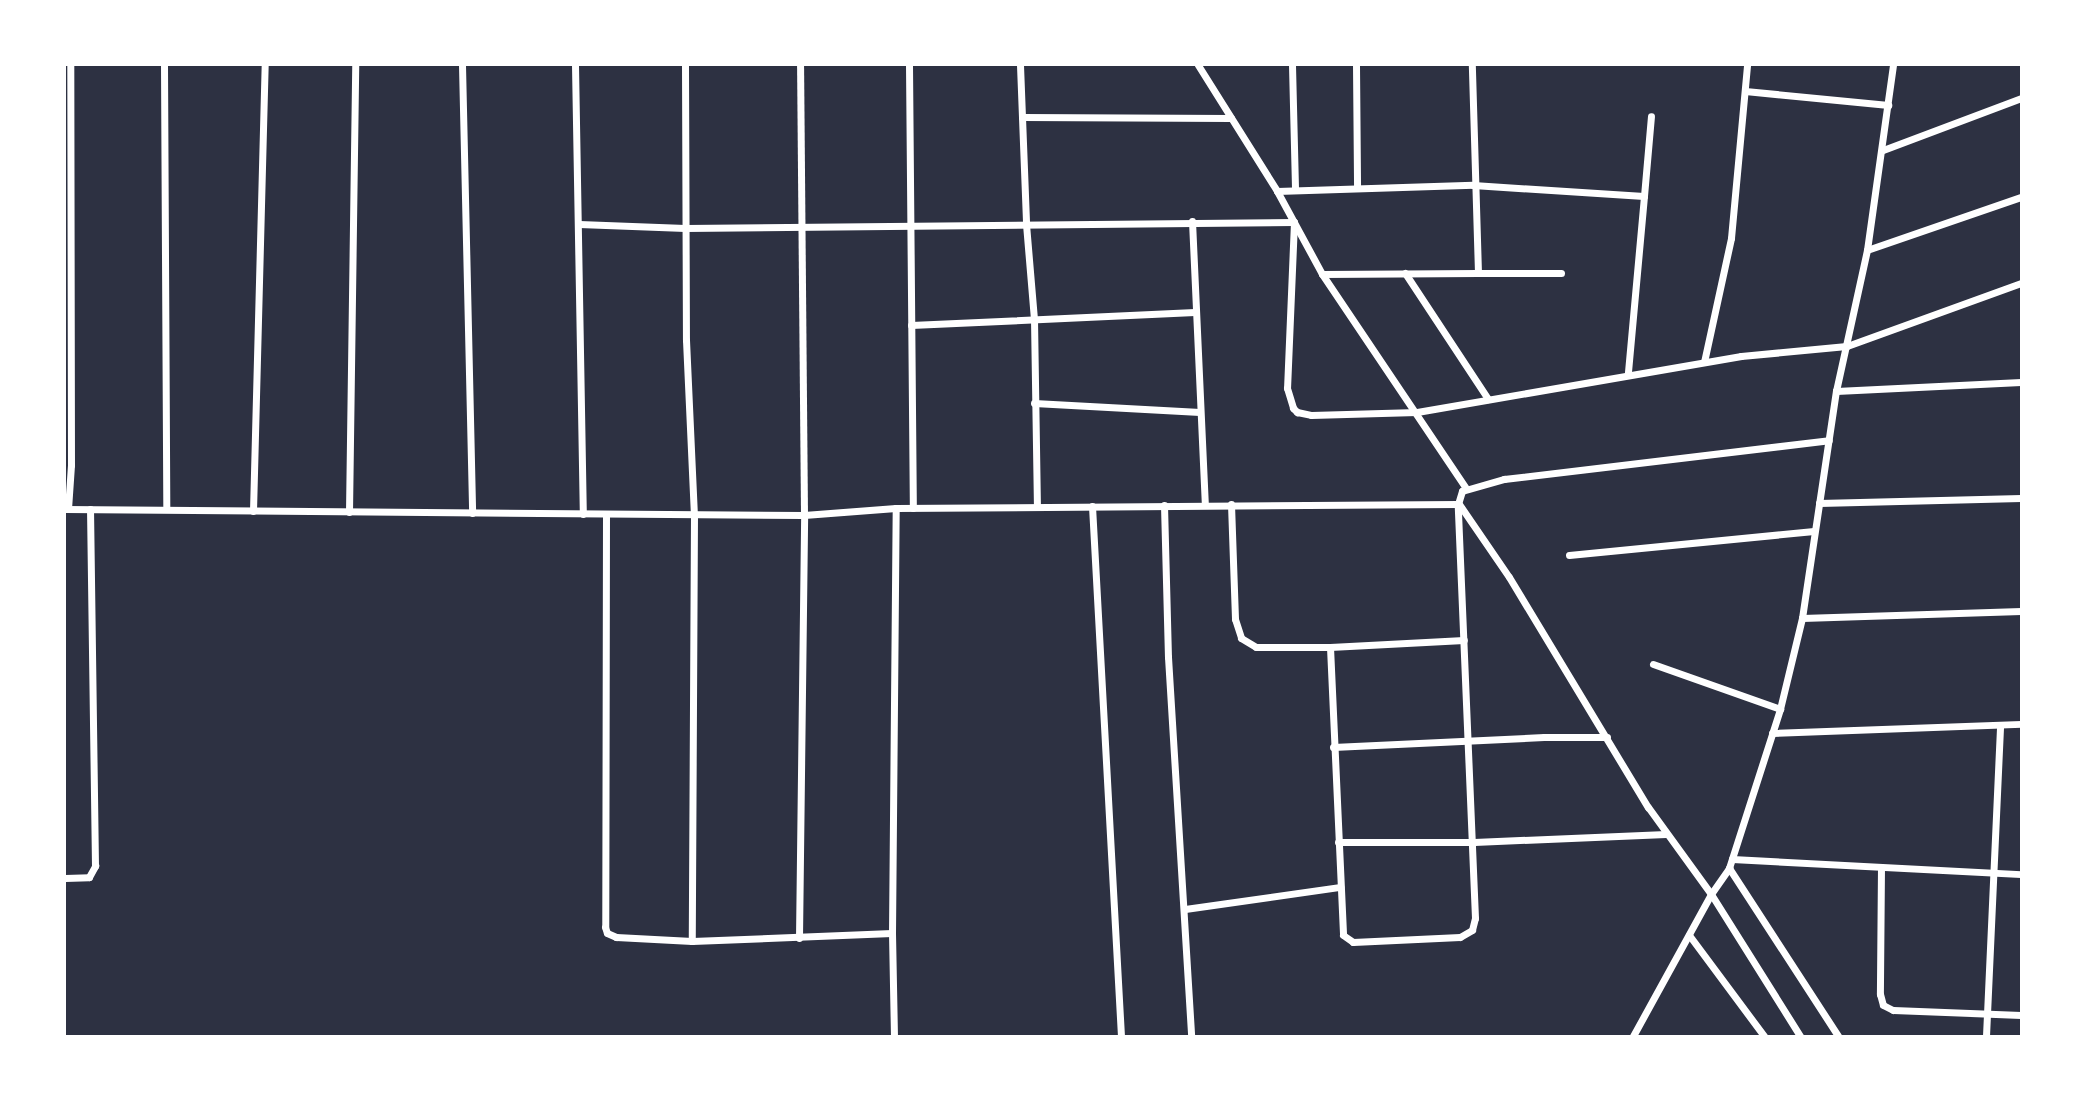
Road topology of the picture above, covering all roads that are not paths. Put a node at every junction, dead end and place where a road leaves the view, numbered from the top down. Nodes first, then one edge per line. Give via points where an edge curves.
1 (70, 65) edge
2 (163, 65) edge
3 (265, 65) edge
4 (355, 65) edge
5 (462, 65) edge
6 (575, 65) edge
7 (685, 65) edge
8 (800, 65) edge
9 (909, 65) edge
10 (1020, 65) edge
11 (1198, 65) edge
12 (1292, 65) edge
13 (1356, 65) edge
14 (1472, 65) edge
15 (1747, 65) edge
16 (1893, 65) edge
17 (1745, 91) junction
18 (2021, 98) edge
19 (1888, 105) junction
20 (1651, 116) dead end
21 (1022, 117) junction
22 (1231, 118) junction
23 (1883, 150) junction
24 (1474, 185) junction
25 (1356, 186) junction
26 (1295, 190) junction
27 (1277, 191) junction
28 (1644, 196) junction
29 (2021, 197) edge
30 (1192, 221) junction
31 (1294, 222) junction
32 (1026, 223) junction
33 (579, 224) junction
34 (910, 224) junction
35 (801, 226) junction
36 (685, 228) junction
37 (1867, 250) junction
38 (1405, 273) junction
39 (1478, 273) junction
40 (1561, 273) dead end
41 (1322, 274) junction
42 (2021, 283) edge
43 (1195, 312) junction
44 (1034, 319) junction
45 (911, 325) junction
46 (1847, 346) junction
47 (1704, 362) junction
48 (1628, 373) junction
49 (2021, 382) edge
50 (1836, 391) junction
51 (1488, 399) junction
52 (1034, 403) junction
53 (1200, 412) junction
54 (1417, 412) junction
55 (1829, 440) junction
56 (1466, 488) junction
57 (2021, 498) edge
58 (1819, 503) junction
59 (1231, 504) junction
60 (1458, 504) junction
61 (1164, 505) junction
62 (1205, 505) junction
63 (1092, 506) junction
64 (1037, 507) junction
65 (166, 508) junction
66 (896, 508) junction
67 (913, 508) junction
68 (66, 509) edge
69 (90, 509) junction
70 (253, 511) junction
71 (349, 512) junction
72 (472, 513) junction
73 (583, 514) junction
74 (606, 514) junction
75 (694, 514) junction
76 (804, 515) junction
77 (1814, 531) junction
78 (1569, 555) dead end
79 (2021, 611) edge
80 (1802, 618) junction
81 (1464, 640) junction
82 (1330, 647) junction
83 (1653, 664) dead end
84 (1780, 709) junction
85 (2000, 724) junction
86 (2021, 724) edge
87 (1772, 733) junction
88 (1607, 737) junction
89 (1467, 742) junction
90 (1333, 747) junction
91 (1667, 834) junction
92 (1338, 842) junction
93 (1474, 842) junction
94 (1732, 859) junction
95 (1881, 867) junction
96 (1729, 868) junction
97 (1992, 872) junction
98 (2021, 874) edge
99 (65, 878) edge
100 (1340, 887) junction
101 (1713, 891) junction
102 (1185, 909) junction
103 (892, 933) junction
104 (1689, 935) junction
105 (799, 939) junction
106 (692, 941) junction
107 (1987, 1013) junction
108 (2021, 1015) edge
109 (894, 1036) edge
110 (1121, 1036) edge
111 (1192, 1036) edge
112 (1633, 1036) edge
113 (1764, 1036) edge
114 (1800, 1036) edge
115 (1839, 1036) edge
116 (1986, 1036) edge

1 - 68 street via 71,465
2 - 65 street
3 - 70 street
4 - 71 street
5 - 72 street
6 - 33 street
7 - 36 street
8 - 35 street
9 - 34 street
10 - 21 street
11 - 22 street
12 - 26 street
13 - 25 street
14 - 24 street
15 - 17 street
16 - 19 street
17 - 19 street
17 - 47 street via 1731,238
18 - 23 street
19 - 23 street
20 - 28 street
21 - 22 street
21 - 32 street
22 - 27 street
23 - 37 street
24 - 25 street
24 - 28 street
24 - 39 street
25 - 26 street
26 - 27 street
27 - 31 street
28 - 48 street
29 - 37 street
30 - 31 street
30 - 32 street
30 - 43 street
31 - 41 street
31 - 54 street via 1287,388 1293,408 1311,415
32 - 34 street
32 - 44 street
33 - 36 street
33 - 73 street
34 - 35 street
34 - 45 street
35 - 36 street
35 - 76 street
36 - 75 street
37 - 46 street
38 - 39 street
38 - 41 street
38 - 51 street
39 - 40 street
41 - 54 street
42 - 46 street
43 - 44 street
43 - 53 street
44 - 45 street
44 - 52 street
45 - 67 street
46 - 47 street
46 - 50 street
47 - 48 street
48 - 51 street
49 - 50 street
50 - 55 street
51 - 54 street
52 - 53 street
52 - 64 street
53 - 62 street
54 - 56 street
55 - 56 street via 1504,479
55 - 58 street
56 - 60 street
57 - 58 street
58 - 77 street
59 - 60 street
59 - 62 street
59 - 82 street via 1236,619 1241,638 1256,647
60 - 81 street
60 - 88 street via 1509,577
61 - 62 street
61 - 63 street
61 - 102 street via 1168,657
63 - 64 street
63 - 110 street
64 - 67 street
65 - 69 street
65 - 70 street
66 - 67 street
66 - 76 street
66 - 103 street
68 - 69 street
69 - 99 street via 94,872 89,877
70 - 71 street
71 - 72 street
72 - 73 street
73 - 74 street
74 - 75 street
74 - 106 street via 605,927 616,937
75 - 76 street
75 - 106 street
76 - 105 street
77 - 78 street
77 - 80 street
79 - 80 street
80 - 84 street
81 - 82 street
81 - 89 street
82 - 90 street
83 - 84 street
84 - 87 street
85 - 86 street
85 - 87 street
85 - 97 street
87 - 94 street
88 - 89 street
88 - 91 street
89 - 90 street
89 - 93 street
90 - 92 street
91 - 93 street
91 - 101 street
92 - 93 street
92 - 100 street
93 - 100 street via 1475,918 1467,935 1348,941 1342,929
94 - 95 street
94 - 96 street
95 - 97 street
95 - 107 street via 1883,1005 1894,1010
96 - 101 street
96 - 115 street
97 - 98 street
97 - 107 street
100 - 102 street
101 - 104 street
101 - 114 street
102 - 111 street
103 - 105 street
103 - 109 street
104 - 112 street
104 - 113 street
105 - 106 street
107 - 108 street
107 - 116 street

